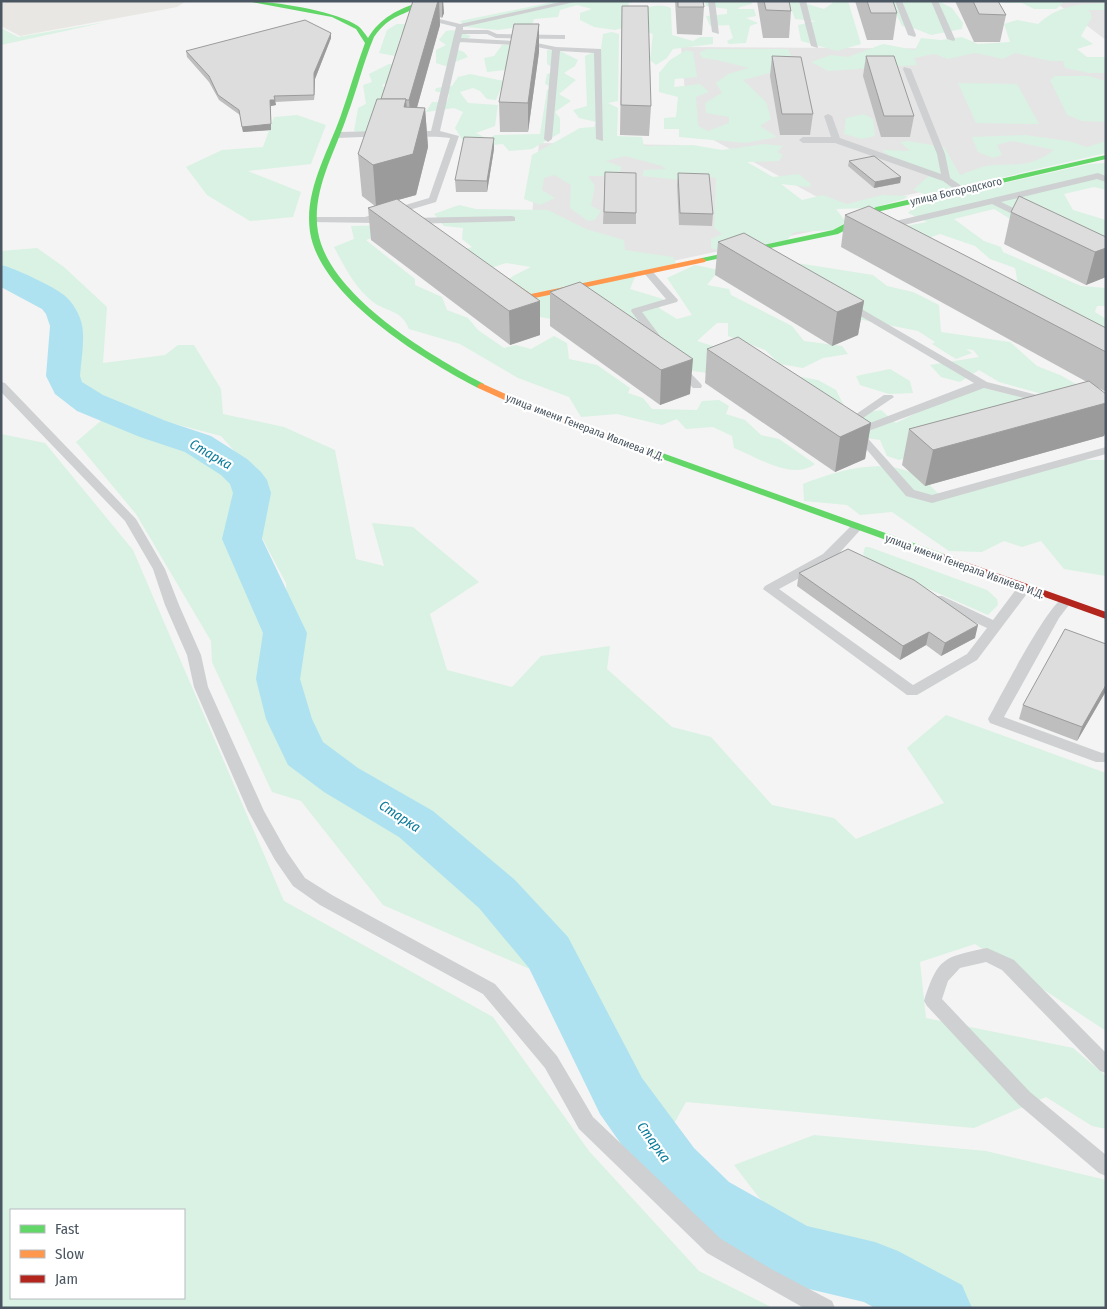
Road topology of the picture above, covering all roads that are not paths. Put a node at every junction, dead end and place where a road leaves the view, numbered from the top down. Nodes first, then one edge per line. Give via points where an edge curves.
1 (249, 1) edge
2 (576, 1) edge
3 (711, 1) edge
4 (802, 1) edge
5 (898, 1) edge
6 (934, 1) edge
7 (427, 2) edge
8 (384, 8) dead end
9 (304, 10) junction
10 (349, 10) dead end
11 (400, 11) junction
12 (716, 32) dead end
13 (459, 33) junction
14 (912, 35) dead end
15 (562, 37) dead end
16 (951, 39) dead end
17 (367, 42) junction
18 (815, 46) dead end
19 (556, 49) junction
20 (907, 70) dead end
21 (828, 116) dead end
22 (435, 133) junction
23 (337, 135) junction
24 (548, 139) dead end
25 (600, 139) dead end
26 (803, 140) dead end
27 (836, 140) junction
28 (1106, 157) edge
29 (946, 179) junction
30 (1106, 179) edge
31 (960, 189) junction
32 (993, 202) junction
33 (869, 214) junction
34 (512, 219) dead end
35 (314, 220) junction
36 (366, 220) junction
37 (422, 222) junction
38 (1036, 222) edge
39 (888, 226) junction
40 (437, 232) edge
41 (835, 232) junction
42 (905, 235) edge
43 (752, 250) junction
44 (769, 260) edge
45 (649, 273) junction
46 (496, 274) edge
47 (836, 298) edge
48 (983, 384) junction
49 (1, 385) edge
50 (697, 386) dead end
51 (888, 397) dead end
52 (1055, 403) edge
53 (850, 428) junction
54 (1106, 450) edge
55 (857, 527) junction
56 (835, 550) junction
57 (851, 558) edge
58 (1025, 587) junction
59 (927, 594) edge
60 (1065, 601) junction
61 (1106, 616) edge
62 (995, 627) junction
63 (1106, 757) edge
64 (1106, 1065) edge
65 (1106, 1167) edge
66 (825, 1308) edge

1 - 9 street
2 - 13 lane
3 - 12 lane
4 - 18 lane
5 - 14 lane
6 - 16 lane
7 - 8 street
7 - 11 street
9 - 10 street
9 - 17 street via 356,26
11 - 13 lane
11 - 17 street via 381,22
13 - 15 lane
13 - 19 lane
13 - 22 lane
17 - 23 street, улица имени Генерала Ивлиева И.Д.
19 - 24 lane
19 - 25 lane via 598,51
20 - 29 lane via 941,154
21 - 27 lane
22 - 23 lane
22 - 36 lane via 455,136 434,200
23 - 35 street, улица имени Генерала Ивлиева И.Д. via 315,200
26 - 27 lane
27 - 29 lane
28 - 31 street, улица Богородского
29 - 31 lane
30 - 32 lane via 1098,176
31 - 33 street, улица Богородского
32 - 38 lane
32 - 39 lane
33 - 39 lane
33 - 41 street, улица Богородского
34 - 37 lane
35 - 36 lane
35 - 55 street, улица имени Генерала Ивлиева И.Д. via 318,248 336,278 389,327 441,365 532,409
36 - 37 lane
37 - 40 street
39 - 41 lane
39 - 42 lane
41 - 43 street, улица Богородского
43 - 44 lane
43 - 45 street, улица Богородского
45 - 46 street, улица Богородского via 530,298
45 - 50 lane via 673,300 636,311
47 - 48 lane
48 - 52 lane
48 - 53 lane
49 - 66 lane via 130,519 159,570 194,655 201,687 256,810 299,882 489,989 551,1062 586,1123 714,1246
51 - 53 lane via 852,421
53 - 54 lane via 910,494 932,499
55 - 56 lane
55 - 58 street, улица имени Генерала Ивлиева И.Д.
56 - 57 lane
56 - 62 lane via 770,589 912,692 972,657
58 - 60 street, улица имени Генерала Ивлиева И.Д.
58 - 62 lane
59 - 62 lane
60 - 61 street, улица имени Генерала Ивлиева И.Д.
60 - 63 lane via 1052,616 994,719 1101,758
64 - 65 lane via 1008,965 987,955 955,962 940,978 934,1001 1024,1098

